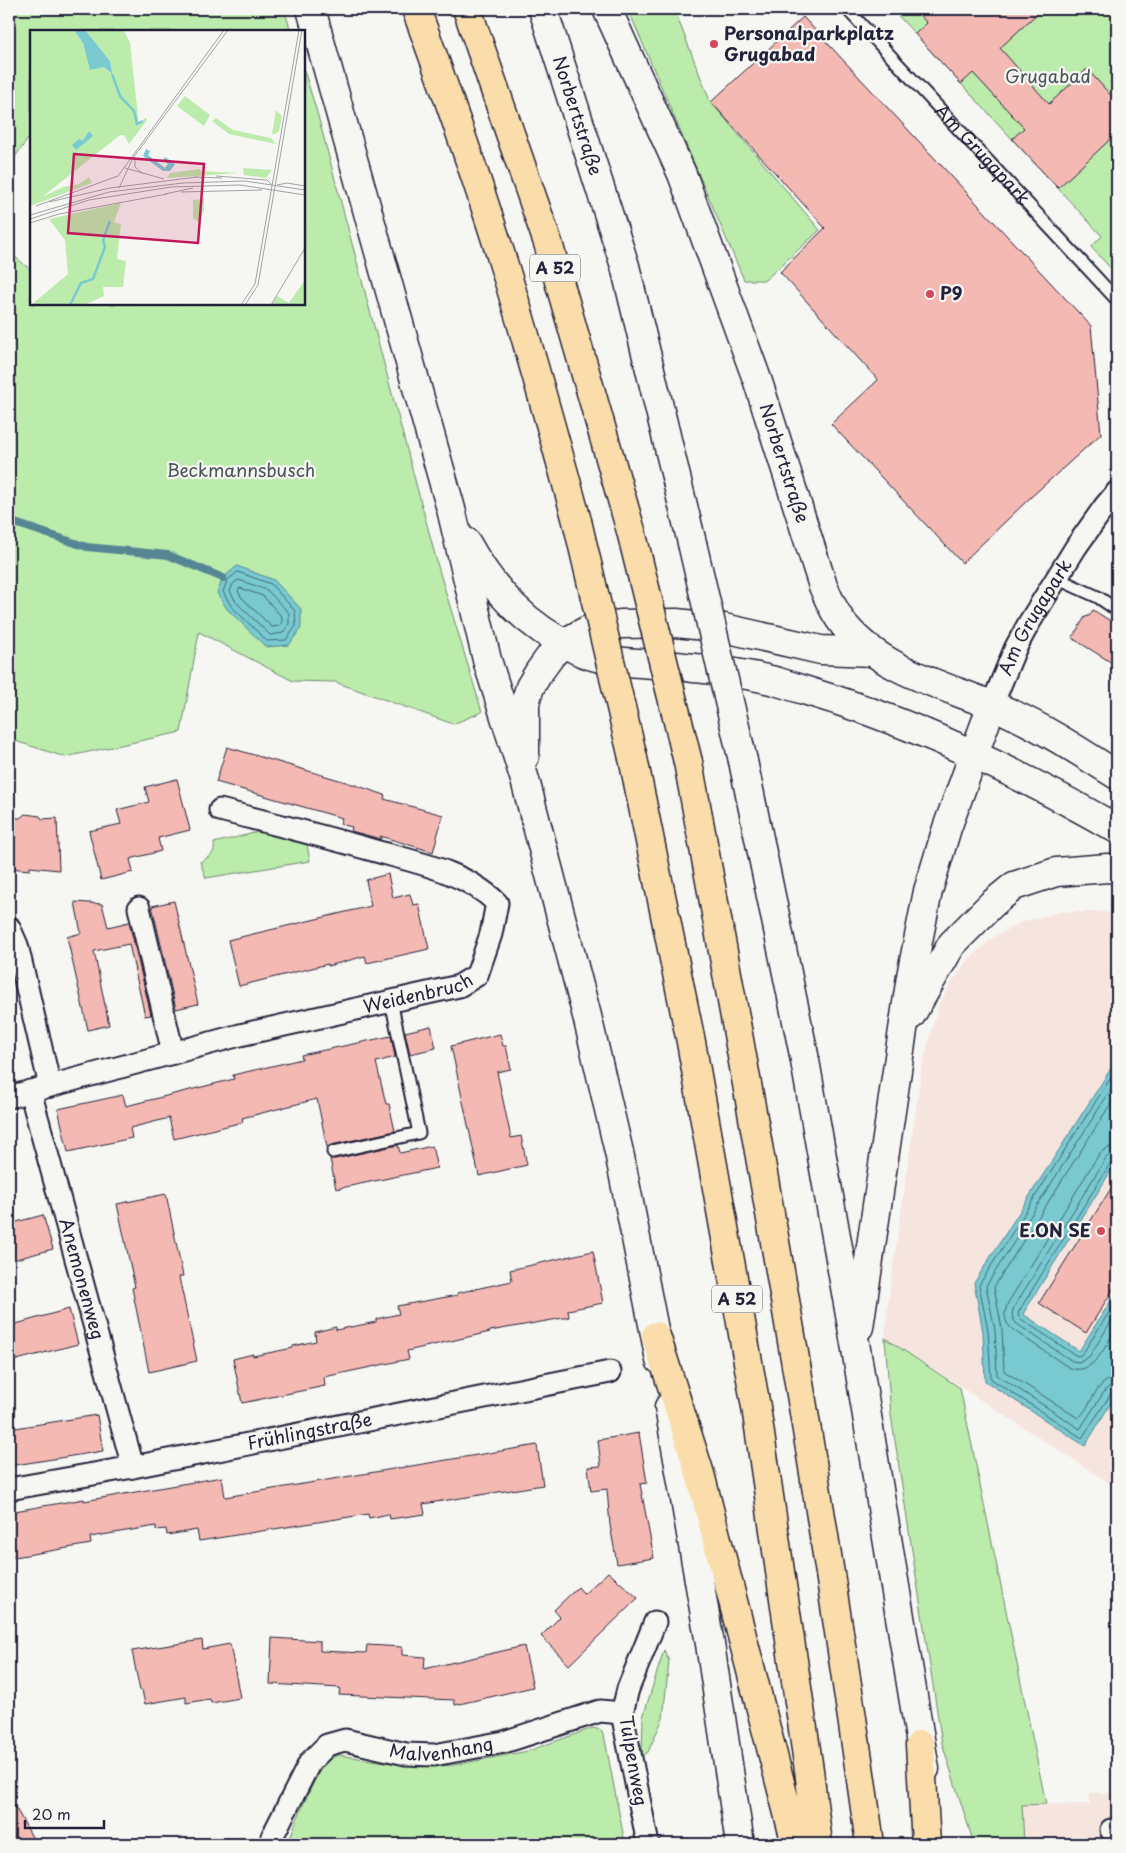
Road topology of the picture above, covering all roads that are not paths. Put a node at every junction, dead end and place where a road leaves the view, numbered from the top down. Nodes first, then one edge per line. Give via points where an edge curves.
1 (311, 9) edge
2 (416, 9) edge
3 (467, 9) edge
4 (543, 9) edge
5 (607, 9) edge
6 (847, 9) edge
7 (1117, 300) edge
8 (1117, 492) edge
9 (451, 509) junction
10 (1056, 578) junction
11 (1117, 610) edge
12 (564, 643) junction
13 (873, 652) junction
14 (992, 705) junction
15 (975, 755) junction
16 (1117, 775) edge
17 (525, 780) junction
18 (220, 810) dead end
19 (1117, 829) edge
20 (1117, 869) edge
21 (139, 908) dead end
22 (9, 926) edge
23 (391, 1001) junction
24 (904, 1027) junction
25 (173, 1053) junction
26 (40, 1088) junction
27 (9, 1098) edge
28 (333, 1152) dead end
29 (656, 1336) junction
30 (856, 1349) junction
31 (610, 1372) dead end
32 (133, 1467) junction
33 (9, 1489) edge
34 (655, 1622) dead end
35 (622, 1713) junction
36 (920, 1746) junction
37 (271, 1844) edge
38 (648, 1844) edge
39 (740, 1844) edge
40 (796, 1844) edge
41 (818, 1844) edge
42 (870, 1844) edge
43 (926, 1844) edge
44 (939, 1844) edge

1 - 9 main road
2 - 41 highway, A 52, bridge via 502,257 541,390 577,520 633,758 691,1042 754,1397 810,1770
3 - 42 highway, A 52, bridge via 548,243 631,531 688,762 739,1033 806,1423
4 - 30 main road, Norbertstraße, bridge via 625,266 743,761 804,1055
5 - 13 main road, Norbertstraße via 682,174 758,382 823,586 844,625
6 - 7 lane, Am Grugapark
8 - 10 street, Am Grugapark
9 - 12 main road via 478,564 492,584 522,616
9 - 17 main road via 485,653
10 - 11 lane via 1098,597
10 - 14 street, Am Grugapark via 1015,649
12 - 13 main road via 588,630 642,622 702,625 822,650
12 - 15 main road via 603,659 710,669 774,681 863,709
12 - 17 main road via 539,672 525,702
13 - 14 main road, Norbertstraße via 918,675
14 - 15 main road, Am Grugapark
14 - 16 main road, Norbertstraße via 1060,739
15 - 19 main road
15 - 24 main road, Am Grugapark via 944,837 928,891
17 - 29 main road via 587,1016 619,1152
18 - 23 street, Weidenbruch via 449,873 484,890 498,902 477,975 459,986
20 - 24 main road via 1056,872 1014,886 952,944
21 - 25 street
22 - 26 street, Anemonenweg via 17,945
23 - 25 street, Weidenbruch
23 - 28 lane via 419,1133
24 - 30 main road, Am Grugapark
25 - 26 street, Weidenbruch
26 - 27 street, Weidenbruch
26 - 32 street, Anemonenweg
29 - 39 main road via 685,1492
29 - 40 highway via 700,1474
30 - 36 main road, Norbertstraße
31 - 32 street, Frühlingstraße
32 - 33 street, Frühlingstraße
34 - 35 street, Tulpenweg via 628,1689
35 - 37 street, Malvenhang via 600,1711 504,1742 434,1755 406,1754 345,1740 327,1745 310,1762
35 - 38 street, Tulpenweg
36 - 43 highway
36 - 44 main road, Norbertstraße

